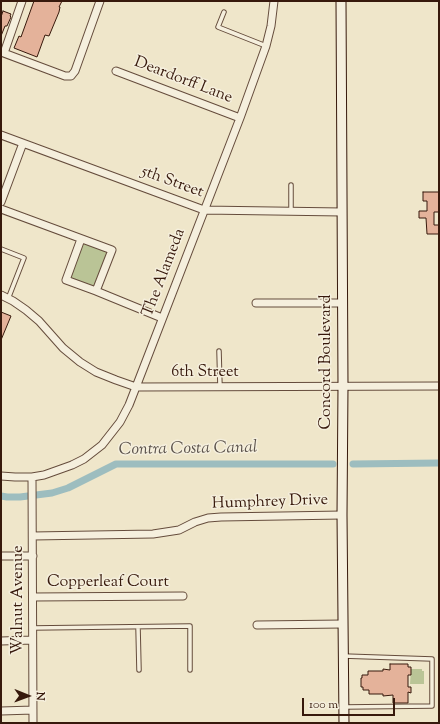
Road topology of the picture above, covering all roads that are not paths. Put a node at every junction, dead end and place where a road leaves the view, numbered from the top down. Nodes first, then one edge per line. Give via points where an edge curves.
1 (22, 1) edge
2 (100, 1) edge
3 (274, 1) edge
4 (341, 1) edge
5 (224, 12) dead end
6 (266, 46) junction
7 (2, 52) edge
8 (116, 71) dead end
9 (240, 118) junction
10 (1, 135) edge
11 (23, 143) junction
12 (291, 185) dead end
13 (1, 202) edge
14 (1, 209) edge
15 (204, 210) junction
16 (290, 212) junction
17 (342, 212) junction
18 (81, 239) junction
19 (1, 249) edge
20 (96, 292) junction
21 (4, 297) edge
22 (256, 303) dead end
23 (342, 303) junction
24 (162, 318) junction
25 (219, 351) dead end
26 (343, 386) junction
27 (439, 386) edge
28 (136, 387) junction
29 (220, 387) junction
30 (1, 476) edge
31 (32, 477) junction
32 (342, 515) junction
33 (33, 536) junction
34 (1, 556) edge
35 (33, 556) junction
36 (183, 596) dead end
37 (33, 597) junction
38 (343, 624) junction
39 (257, 625) dead end
40 (138, 627) junction
41 (32, 628) junction
42 (32, 640) junction
43 (1, 641) edge
44 (343, 656) junction
45 (139, 670) dead end
46 (190, 670) dead end
47 (344, 707) junction
48 (1, 710) edge
49 (33, 710) junction
50 (33, 723) edge
51 (344, 723) edge

1 - 7 street
2 - 7 street via 71,76
3 - 6 street, The Alameda
4 - 17 street, Concord Boulevard
5 - 6 lane via 218,27
6 - 9 street, The Alameda
8 - 9 street, Deardorff Lane
9 - 15 street, The Alameda
10 - 11 street, 5th Street
11 - 13 street
11 - 15 street, 5th Street
12 - 16 lane
14 - 18 street
15 - 16 street, 5th Street
15 - 24 street, The Alameda
16 - 17 street, 5th Street
17 - 23 street, Concord Boulevard
18 - 20 street via 66,280
18 - 20 street via 112,250
19 - 21 lane via 24,258
20 - 24 street
21 - 28 street, 6th Street via 39,321 63,348 80,362 96,372
22 - 23 street
23 - 26 street, Concord Boulevard
24 - 28 street, The Alameda
25 - 29 lane
26 - 27 street, 6th Street
26 - 29 street, 6th Street
26 - 32 street, Concord Boulevard
28 - 29 street, 6th Street
28 - 31 street, The Alameda via 120,422 102,445 72,465
30 - 31 street, The Alameda
31 - 33 street, Walnut Avenue
32 - 33 street, Humphrey Drive via 221,517 195,522 179,530 153,534
32 - 38 street, Concord Boulevard
33 - 35 street, Walnut Avenue
34 - 35 street
35 - 37 street, Walnut Avenue
36 - 37 street, Copperleaf Court
37 - 41 street, Walnut Avenue
38 - 39 street
38 - 44 street, Concord Boulevard
40 - 41 lane
40 - 45 lane
40 - 46 lane via 190,626
41 - 42 street, Walnut Avenue
42 - 43 street
42 - 49 street, Walnut Avenue
44 - 47 street, Concord Boulevard
44 - 47 lane via 432,659 432,706
47 - 51 street, Concord Boulevard
48 - 49 street
49 - 50 street, Walnut Avenue

